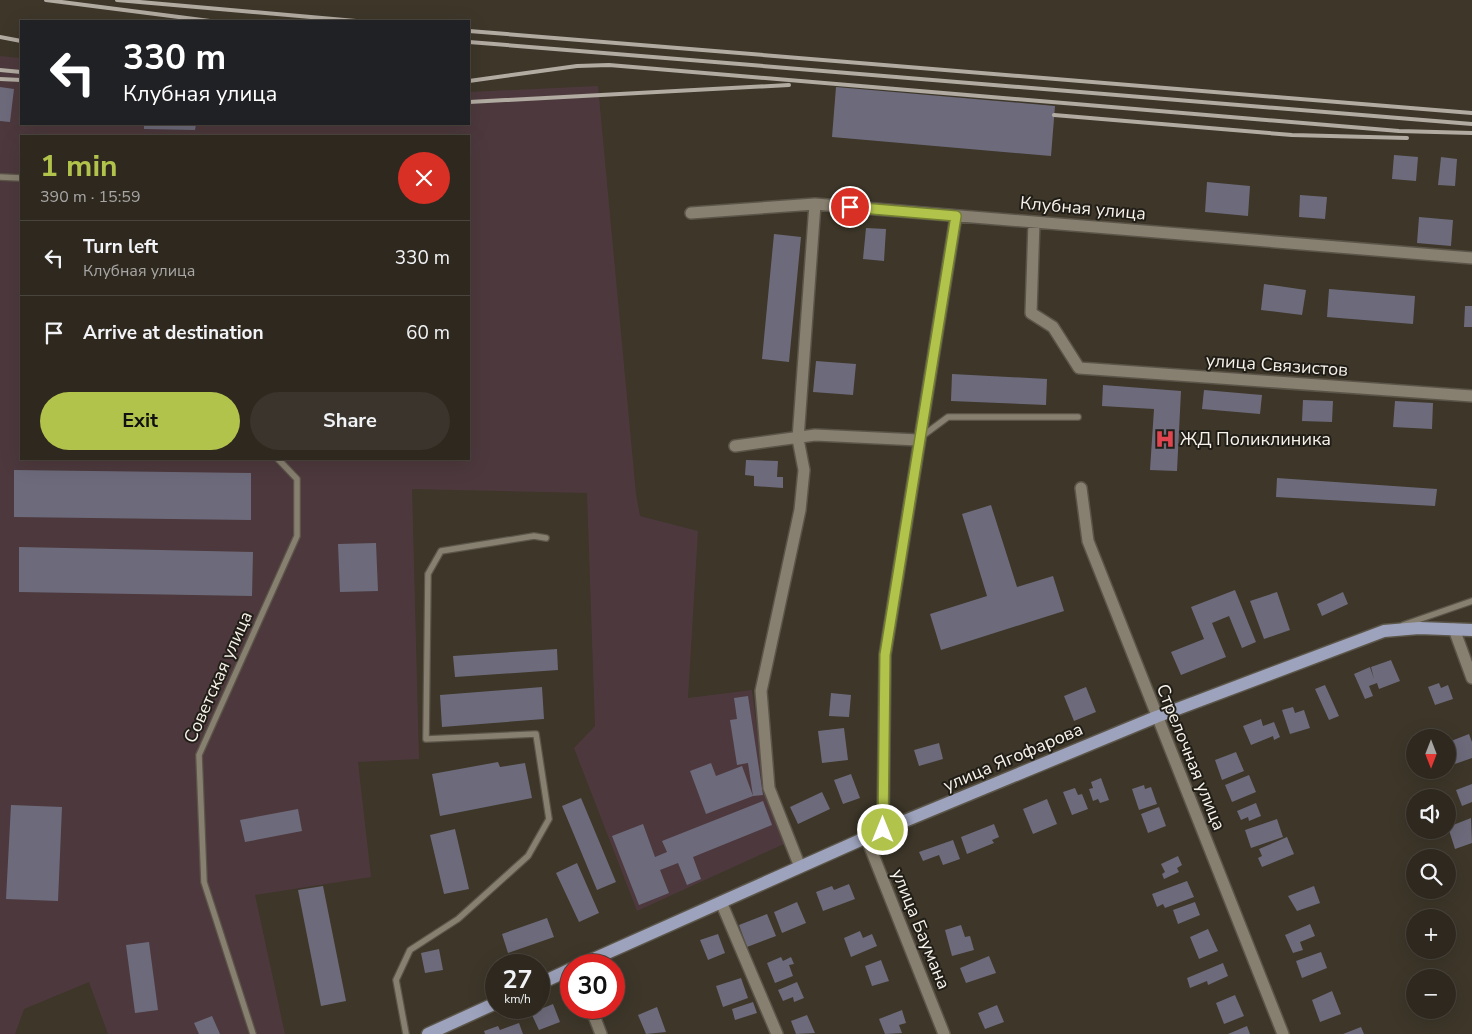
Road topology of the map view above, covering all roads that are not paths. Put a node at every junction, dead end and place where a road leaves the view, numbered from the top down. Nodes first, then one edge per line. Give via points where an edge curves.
1 (0, 177) edge
2 (20, 178) edge
3 (815, 204) junction
4 (691, 213) dead end
5 (956, 216) junction
6 (1034, 222) junction
7 (1472, 258) edge
8 (1472, 396) edge
9 (1078, 417) dead end
10 (798, 439) junction
11 (918, 440) junction
12 (735, 446) dead end
13 (279, 460) edge
14 (1080, 488) dead end
15 (546, 538) dead end
16 (1472, 601) edge
17 (1454, 629) junction
18 (1472, 630) edge
19 (1384, 631) junction
20 (1472, 678) edge
21 (1156, 717) junction
22 (883, 830) junction
23 (866, 837) junction
24 (800, 867) junction
25 (721, 902) junction
26 (605, 954) edge
27 (485, 1008) edge
28 (596, 1019) edge
29 (253, 1034) edge
30 (406, 1034) edge
31 (428, 1034) edge
32 (602, 1034) edge
33 (777, 1034) edge
34 (944, 1034) edge
35 (1283, 1034) edge

1 - 2 lane
3 - 4 street, Клубная улица
3 - 5 street, Клубная улица
3 - 10 street
5 - 6 street, Клубная улица
5 - 11 street
6 - 7 street, Клубная улица
6 - 8 street, улица Связистов via 1031,313 1053,327 1079,368
9 - 11 lane via 948,417
10 - 11 street via 815,435
10 - 12 street
10 - 24 street via 804,470 800,510 761,691 769,788
11 - 22 street via 885,655
13 - 29 lane, Советская улица via 297,478 297,536 199,755 204,882
14 - 21 street, Стрелочная улица via 1088,541
15 - 30 lane via 534,536 441,551 428,574 426,739 536,734 549,819 528,856 458,919 410,950 396,980
16 - 19 lane
17 - 18 main road, улица Ягофарова
17 - 19 main road, улица Ягофарова
17 - 20 street
19 - 21 main road, улица Ягофарова
21 - 22 main road, улица Ягофарова
21 - 35 street, Стрелочная улица
22 - 23 main road, улица Ягофарова
23 - 24 main road, улица Ягофарова
23 - 34 street, улица Баумана
24 - 25 main road, улица Ягофарова
25 - 26 main road, улица Ягофарова
25 - 33 street
27 - 31 main road
28 - 32 street

